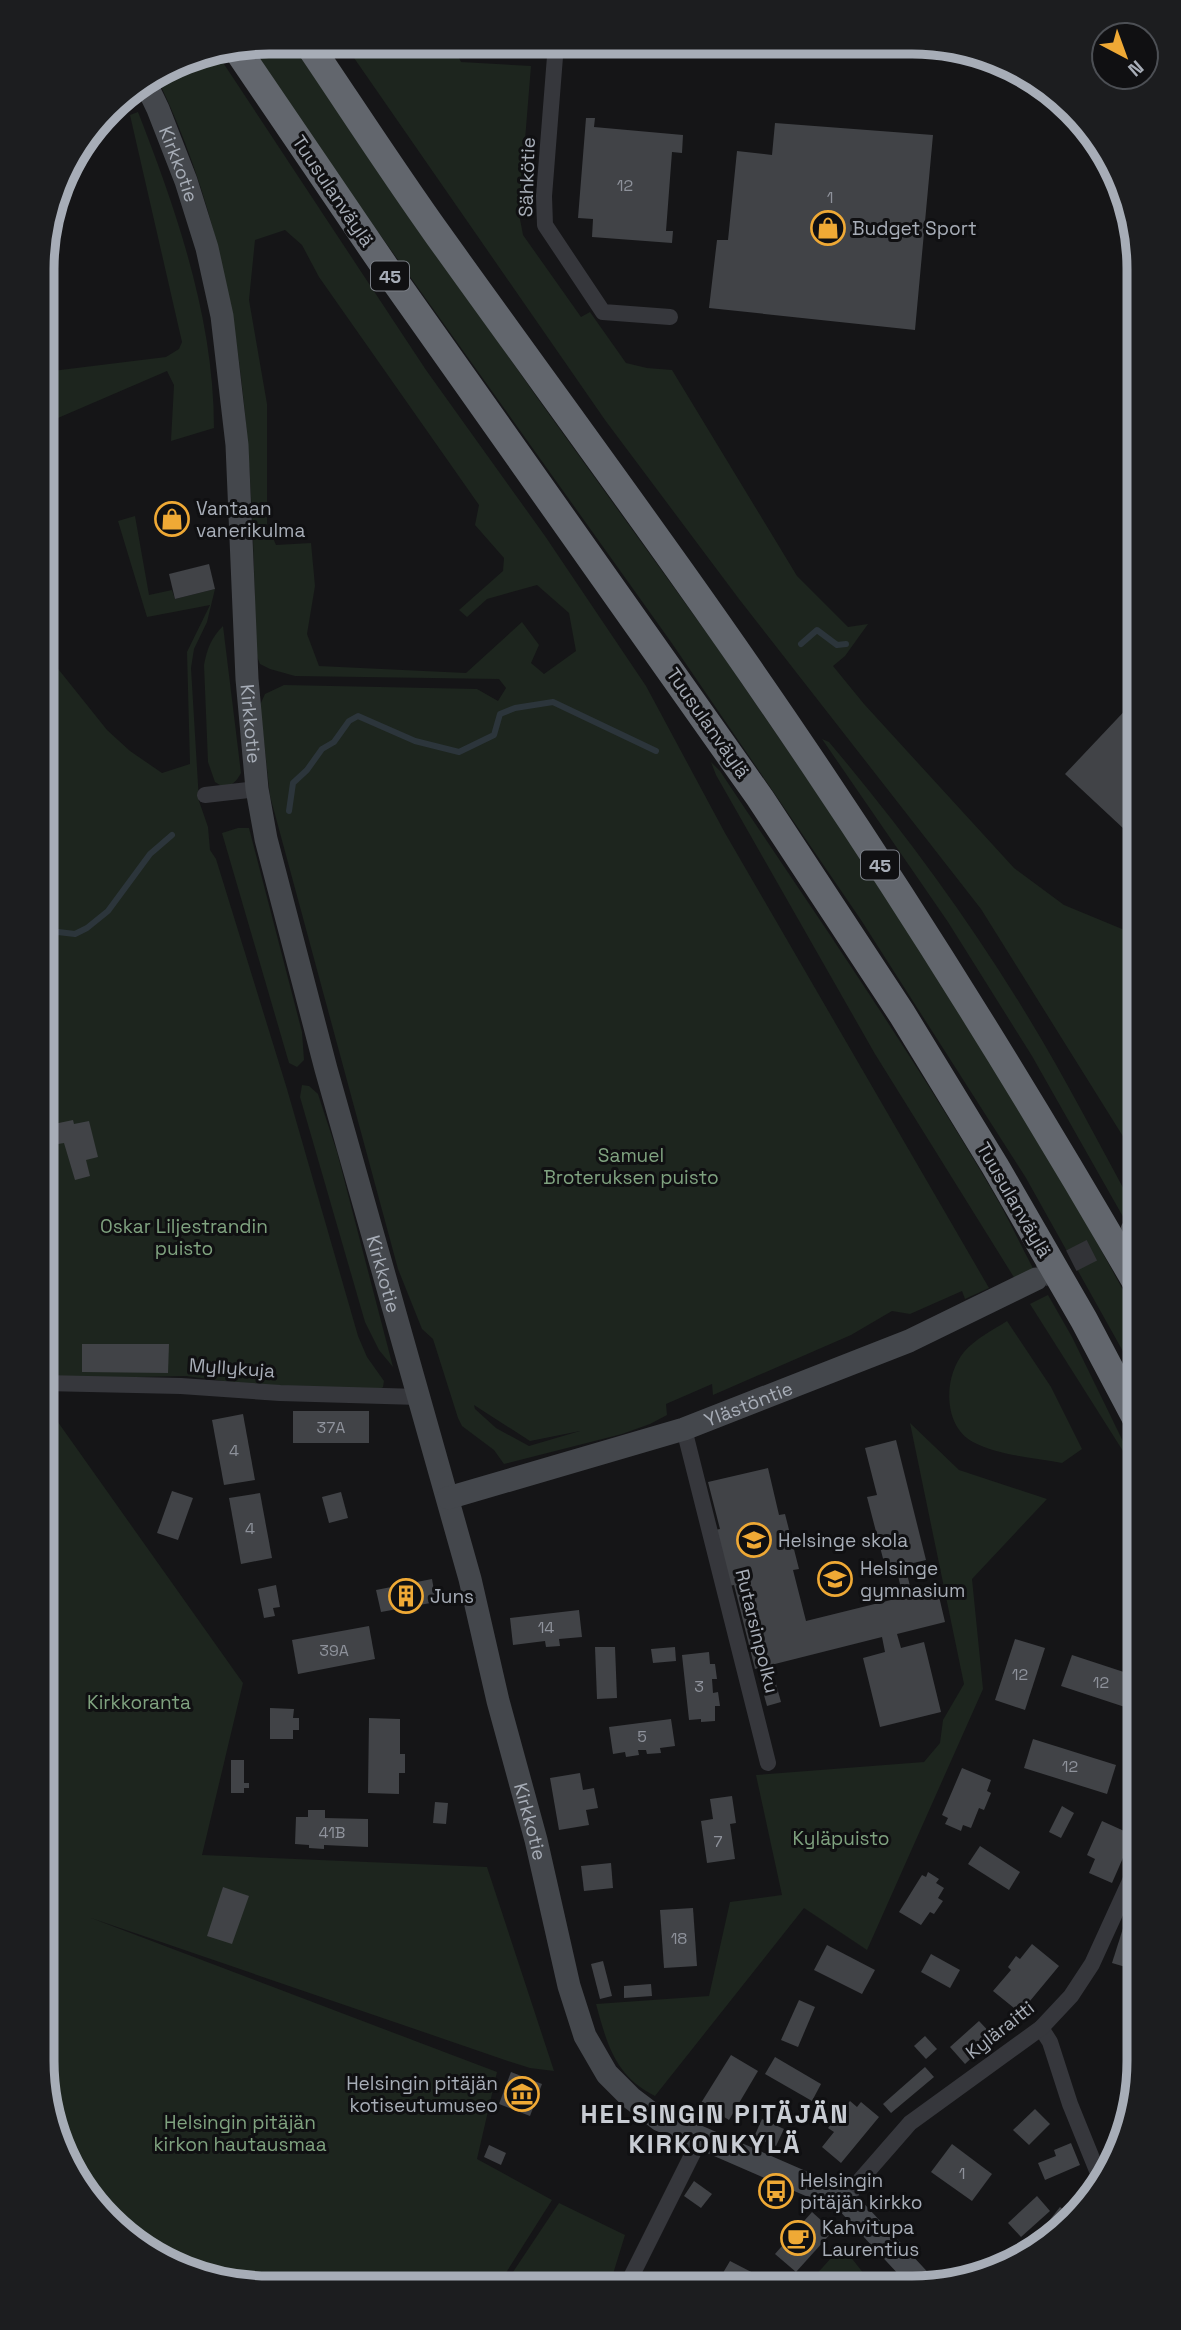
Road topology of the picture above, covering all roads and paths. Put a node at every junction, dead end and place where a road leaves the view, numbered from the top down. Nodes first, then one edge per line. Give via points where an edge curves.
1 (315, 54) edge
2 (555, 54) edge
3 (241, 56) edge
4 (149, 91) edge
5 (670, 317) dead end
6 (257, 789) junction
7 (205, 795) dead end
8 (1126, 1265) edge
9 (1036, 1279) tunnel mouth
10 (54, 1383) edge
11 (419, 1397) junction
12 (1126, 1400) edge
13 (684, 1429) junction
14 (448, 1498) junction
15 (768, 1763) dead end
16 (1126, 1889) edge
17 (1041, 2028) junction
18 (700, 2138) junction
19 (1096, 2171) edge
20 (846, 2201) junction
21 (631, 2276) edge
22 (915, 2276) edge

1 - 8 highway, 45 via 812,761 956,980
2 - 5 street, Sähkötie via 545,225 603,312
3 - 12 highway, Tuusulanväylä / 45 via 394,281 768,809 995,1166
4 - 6 street, Kirkkotie via 186,181 222,316 237,445 247,679
6 - 7 street
6 - 11 street, Kirkkotie via 326,1069
9 - 13 street, Ylästöntie via 896,1347
10 - 11 street, Myllykuja
11 - 14 street, Kirkkotie
13 - 14 street, Ylästöntie
13 - 15 street, Rutarsinpolku
14 - 18 street, Kirkkotie via 584,2036 607,2074 631,2098 660,2120
16 - 17 street, Kyläraitti via 1092,1964 1071,1996
17 - 19 street
17 - 20 street, Kyläraitti via 910,2123
18 - 20 street, Kirkkotie
18 - 21 street
20 - 22 street, Kirkkotie

